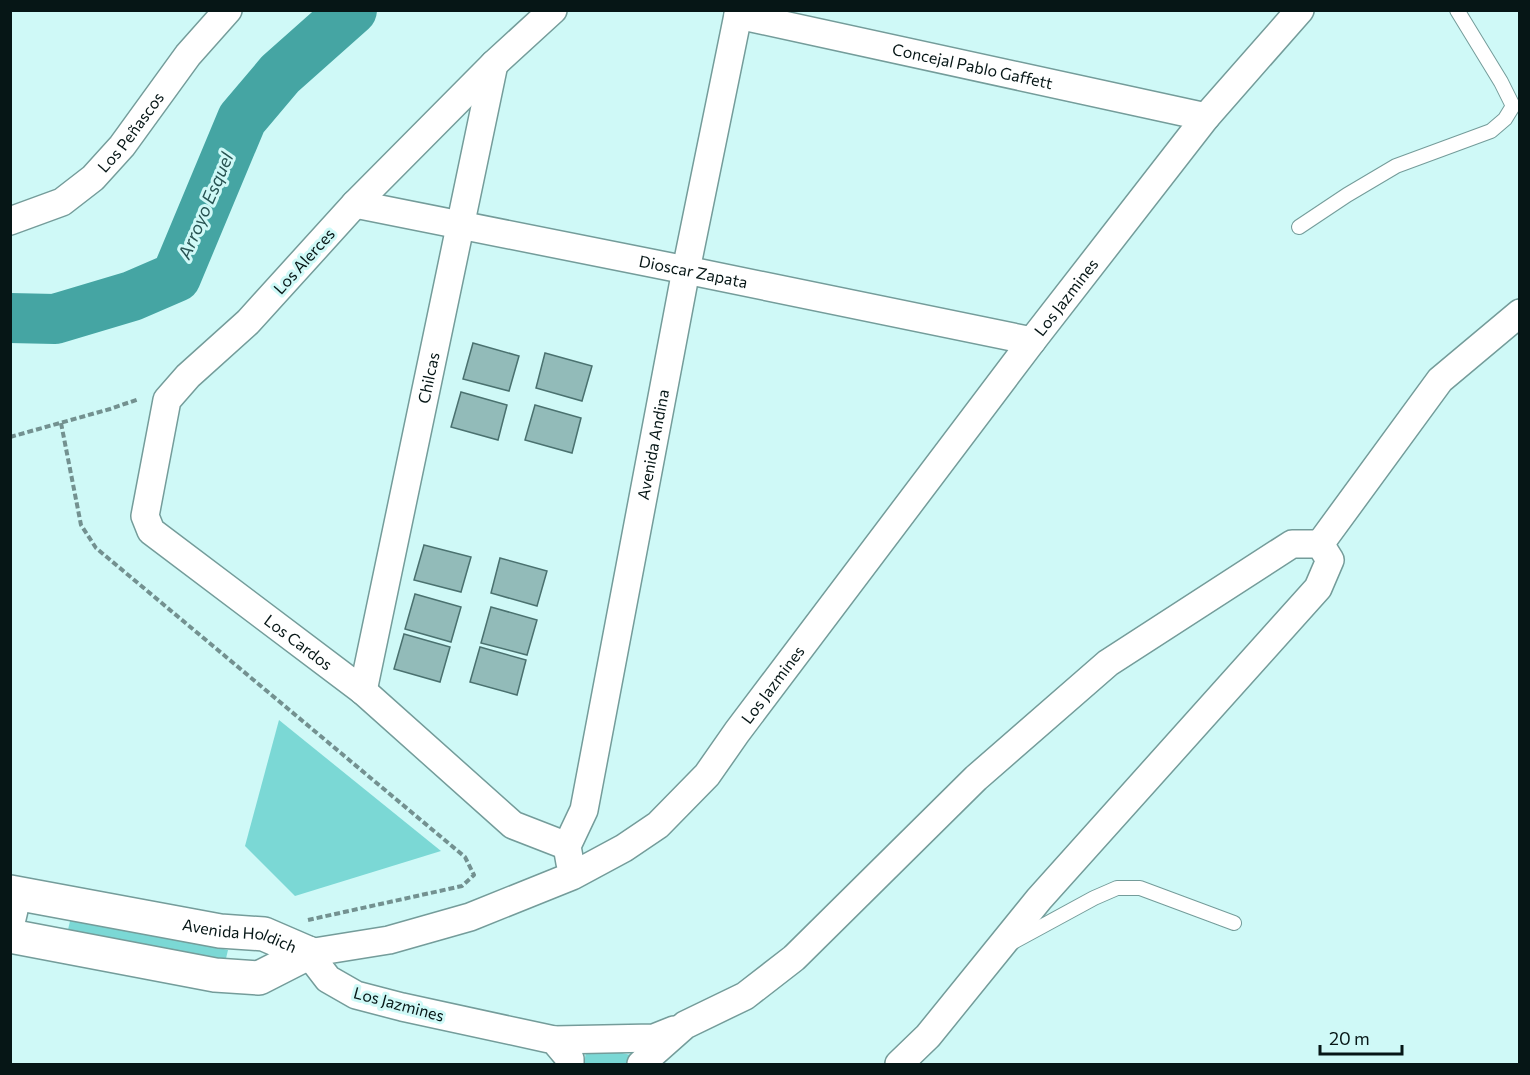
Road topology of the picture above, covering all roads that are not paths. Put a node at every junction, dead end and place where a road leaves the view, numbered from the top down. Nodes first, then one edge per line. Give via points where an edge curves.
1 (228, 10) edge
2 (553, 10) edge
3 (1300, 10) edge
4 (1456, 10) edge
5 (739, 13) edge
6 (494, 64) junction
7 (1206, 117) junction
8 (355, 204) junction
9 (10, 221) edge
10 (460, 225) junction
11 (1299, 227) dead end
12 (686, 270) junction
13 (1520, 313) edge
14 (1032, 340) junction
15 (180, 385) joint
16 (1320, 543) junction
17 (363, 691) junction
18 (567, 846) junction
19 (572, 876) junction
20 (14, 892) edge
21 (1234, 923) dead end
22 (10, 927) edge
23 (10, 936) edge
24 (995, 952) junction
25 (308, 953) junction
26 (685, 1025) junction
27 (554, 1040) junction
28 (570, 1065) edge
29 (640, 1065) edge
30 (899, 1065) edge

1 - 9 street, Los Peñascos via 93,178 63,202
2 - 6 street, Los Alerces
3 - 7 street, Los Jazmines
4 - 11 lane via 1514,106 1505,119 1491,131 1396,166
5 - 7 street, Concejal Pablo Gaffett
5 - 12 street, Avenida Andina
6 - 8 street, Los Alerces
6 - 10 street, Chilcas
7 - 14 street, Los Jazmines
8 - 10 street, Dioscar Zapata
8 - 15 street, Los Alerces via 248,322
10 - 12 street, Dioscar Zapata
10 - 17 street, Chilcas
12 - 14 street, Dioscar Zapata
12 - 18 street, Avenida Andina via 584,810
13 - 16 street via 1440,380
14 - 19 street, Los Jazmines via 707,775 658,825
15 - 17 street, Los Cardos via 167,400 145,516 151,531
16 - 24 street via 1330,560 1318,588
16 - 26 street via 1292,544 1108,663 976,778 794,958 745,996
17 - 18 street, Los Cardos via 513,825
18 - 19 street
19 - 25 street, Los Jazmines via 470,917 389,940
20 - 22 street
20 - 25 street, Avenida Holdich via 220,931 264,934
21 - 24 lane via 1140,888 1117,888
23 - 25 street, Avenida Holdich via 215,975 259,978
24 - 30 street via 928,1036
25 - 27 street, Los Jazmines via 328,979 356,995
26 - 27 street, Los Jazmines via 654,1038
26 - 29 street
27 - 28 street via 570,1059

